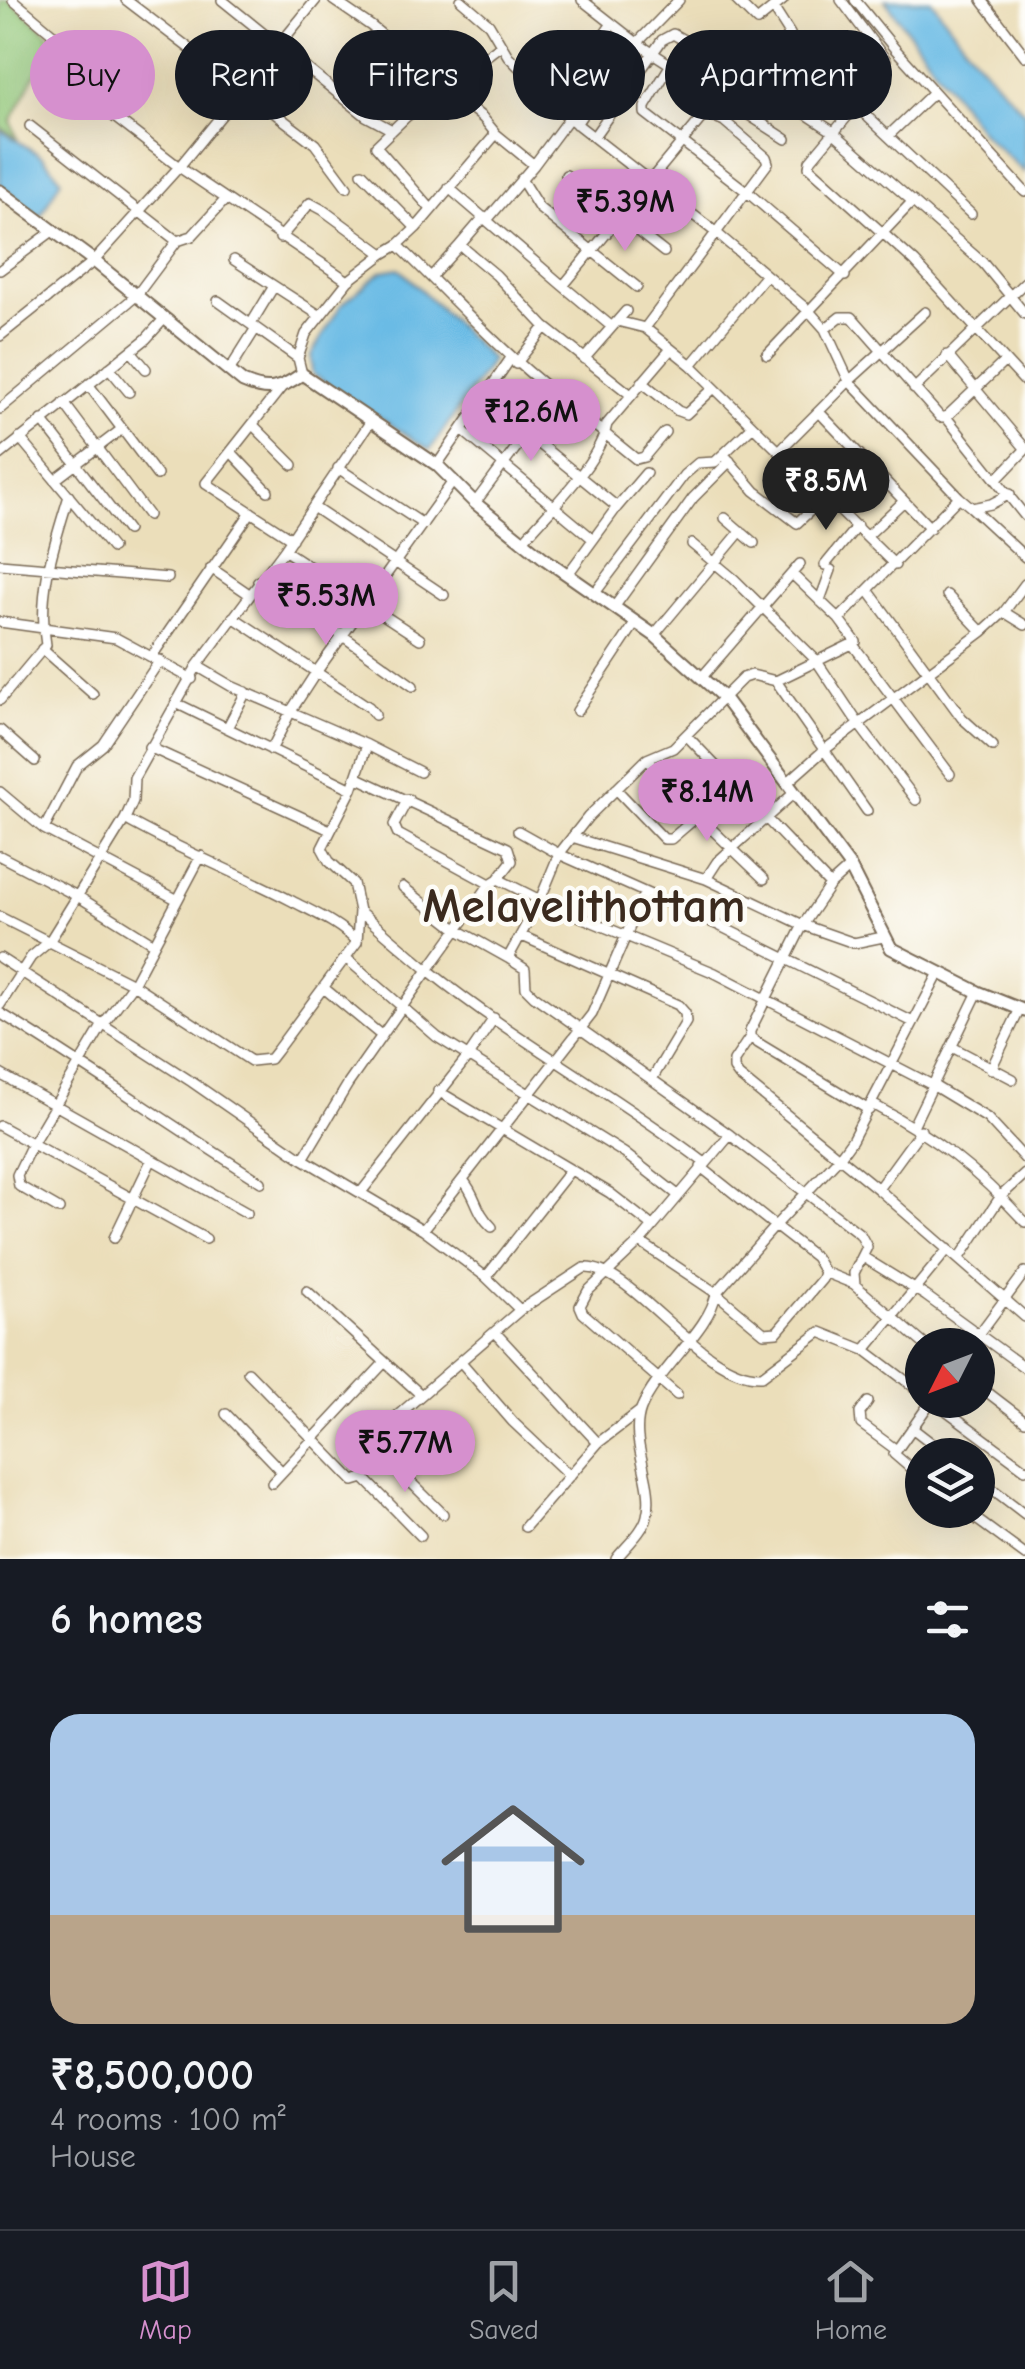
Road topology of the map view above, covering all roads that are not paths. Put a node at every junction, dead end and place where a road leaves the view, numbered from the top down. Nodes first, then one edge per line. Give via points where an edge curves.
1 (13, 0) edge
2 (126, 0) edge
3 (222, 0) edge
4 (316, 0) edge
5 (333, 0) edge
6 (461, 0) edge
7 (679, 0) edge
8 (736, 0) edge
9 (783, 0) edge
10 (841, 0) edge
11 (856, 0) edge
12 (982, 0) edge
13 (589, 2) edge
14 (774, 10) junction
15 (611, 25) junction
16 (261, 30) edge
17 (292, 30) edge
18 (377, 30) edge
19 (607, 30) edge
20 (619, 30) edge
21 (789, 30) edge
22 (864, 30) edge
23 (645, 34) edge
24 (175, 38) edge
25 (665, 38) edge
26 (501, 45) junction
27 (645, 47) edge
28 (493, 51) edge
29 (653, 52) junction
30 (1024, 52) edge
31 (665, 60) edge
32 (513, 61) edge
33 (313, 72) edge
34 (665, 76) edge
35 (934, 92) junction
36 (218, 120) edge
37 (282, 120) edge
38 (404, 120) edge
39 (484, 120) edge
40 (757, 120) edge
41 (815, 120) edge
42 (843, 120) edge
43 (871, 120) edge
44 (573, 121) joint
45 (30, 126) dead end
46 (392, 130) junction
47 (832, 131) junction
48 (496, 134) junction
49 (595, 136) junction
50 (888, 136) junction
51 (786, 139) dead end
52 (685, 142) junction
53 (534, 164) junction
54 (179, 166) junction
55 (362, 172) dead end
56 (566, 175) dead end
57 (521, 180) junction
58 (651, 180) junction
59 (346, 187) dead end
60 (450, 188) junction
61 (746, 191) junction
62 (1025, 192) edge
63 (3, 199) edge
64 (226, 199) junction
65 (913, 201) junction
66 (430, 208) junction
67 (139, 211) junction
68 (620, 214) junction
69 (971, 214) dead end
70 (486, 218) junction
71 (416, 228) junction
72 (54, 230) junction
73 (714, 232) junction
74 (882, 232) junction
75 (280, 238) junction
76 (177, 241) junction
77 (398, 245) junction
78 (460, 245) junction
79 (590, 252) junction
80 (664, 252) dead end
81 (383, 254) junction
82 (234, 260) dead end
83 (94, 261) junction
84 (0, 270) edge
85 (766, 275) junction
86 (845, 276) junction
87 (431, 277) junction
88 (348, 281) junction
89 (1025, 282) edge
90 (274, 286) junction
91 (563, 286) junction
92 (637, 288) dead end
93 (136, 296) junction
94 (1010, 296) junction
95 (218, 301) dead end
96 (626, 310) dead end
97 (809, 311) junction
98 (926, 312) dead end
99 (1025, 314) edge
100 (319, 315) junction
101 (164, 319) junction
102 (614, 324) junction
103 (253, 326) junction
104 (976, 326) junction
105 (545, 327) junction
106 (645, 328) junction
107 (825, 329) junction
108 (0, 336) edge
109 (671, 349) junction
110 (131, 350) junction
111 (880, 352) junction
112 (768, 354) dead end
113 (947, 355) junction
114 (298, 358) junction
115 (584, 359) junction
116 (514, 361) junction
117 (1006, 361) junction
118 (690, 365) junction
119 (109, 368) junction
120 (146, 369) dead end
121 (229, 371) junction
122 (302, 374) junction
123 (849, 381) junction
124 (642, 382) junction
125 (1025, 382) edge
126 (88, 384) junction
127 (281, 388) junction
128 (714, 388) junction
129 (914, 388) junction
130 (976, 390) junction
131 (129, 392) dead end
132 (556, 394) junction
133 (631, 395) junction
134 (484, 398) junction
135 (64, 403) junction
136 (0, 409) edge
137 (820, 413) junction
138 (946, 417) junction
139 (42, 420) junction
140 (372, 420) junction
141 (253, 425) junction
142 (754, 426) junction
143 (122, 429) junction
144 (462, 430) junction
145 (665, 432) dead end
146 (527, 433) junction
147 (604, 436) junction
148 (20, 438) junction
149 (97, 446) junction
150 (1025, 449) edge
151 (779, 451) junction
152 (232, 453) junction
153 (0, 455) edge
154 (726, 458) junction
155 (75, 463) junction
156 (294, 465) dead end
157 (437, 466) junction
158 (504, 467) junction
159 (338, 468) junction
160 (646, 473) dead end
161 (580, 474) junction
162 (157, 475) dead end
163 (997, 478) junction
164 (55, 480) junction
165 (454, 480) junction
166 (268, 492) dead end
167 (1010, 494) junction
168 (69, 496) junction
169 (826, 496) junction
170 (959, 497) junction
171 (904, 501) junction
172 (475, 502) junction
173 (314, 507) junction
174 (552, 507) junction
175 (617, 507) junction
176 (972, 508) junction
177 (251, 512) junction
178 (148, 515) dead end
179 (1025, 516) edge
180 (725, 518) dead end
181 (423, 524) junction
182 (857, 526) junction
183 (930, 528) junction
184 (127, 530) dead end
185 (741, 531) junction
186 (867, 536) junction
187 (292, 539) junction
188 (593, 539) junction
189 (523, 541) junction
190 (754, 543) dead end
191 (692, 544) dead end
192 (112, 548) dead end
193 (284, 550) junction
194 (1025, 557) edge
195 (396, 563) junction
196 (714, 563) junction
197 (0, 564) edge
198 (800, 564) dead end
199 (895, 565) junction
200 (47, 567) junction
201 (211, 568) junction
202 (568, 574) junction
203 (792, 574) junction
204 (168, 578) dead end
205 (258, 582) junction
206 (1025, 584) edge
207 (868, 590) junction
208 (595, 593) junction
209 (249, 594) junction
210 (444, 594) dead end
211 (947, 595) dead end
212 (820, 600) junction
213 (368, 605) junction
214 (614, 606) junction
215 (762, 609) junction
216 (1004, 612) junction
217 (233, 617) junction
218 (839, 618) junction
219 (0, 622) edge
220 (636, 622) junction
221 (1025, 625) edge
222 (43, 626) junction
223 (982, 632) junction
224 (654, 635) junction
225 (343, 636) junction
226 (420, 640) dead end
227 (854, 646) junction
228 (42, 649) junction
229 (156, 658) junction
230 (816, 660) junction
231 (196, 666) junction
232 (930, 672) junction
233 (316, 674) junction
234 (702, 677) junction
235 (192, 679) junction
236 (776, 681) junction
237 (413, 686) dead end
238 (246, 692) junction
239 (93, 694) dead end
240 (724, 698) junction
241 (896, 698) junction
242 (0, 700) edge
243 (178, 704) junction
244 (291, 711) junction
245 (577, 711) dead end
246 (374, 715) dead end
247 (860, 726) junction
248 (227, 728) junction
249 (0, 730) edge
250 (687, 736) junction
251 (367, 745) junction
252 (992, 746) dead end
253 (150, 747) junction
254 (272, 750) junction
255 (823, 751) junction
256 (647, 759) junction
257 (35, 761) dead end
258 (420, 772) dead end
259 (950, 774) dead end
260 (356, 776) junction
261 (791, 787) junction
262 (352, 789) junction
263 (616, 789) junction
264 (0, 792) edge
265 (408, 799) junction
266 (916, 800) dead end
267 (867, 811) dead end
268 (698, 816) junction
269 (126, 819) junction
270 (766, 821) junction
271 (44, 829) junction
272 (330, 830) junction
273 (518, 831) dead end
274 (572, 837) junction
275 (732, 848) junction
276 (559, 854) junction
277 (0, 856) edge
278 (201, 856) junction
279 (101, 858) junction
280 (850, 867) junction
281 (764, 878) dead end
282 (706, 879) junction
283 (494, 881) junction
284 (830, 885) junction
285 (404, 887) dead end
286 (644, 894) junction
287 (79, 897) junction
288 (176, 899) junction
289 (540, 900) junction
290 (359, 911) junction
291 (0, 917) edge
292 (803, 924) junction
293 (458, 930) junction
294 (522, 936) junction
295 (628, 936) junction
296 (884, 937) junction
297 (49, 942) junction
298 (357, 942) junction
299 (154, 944) junction
300 (0, 958) edge
301 (508, 958) junction
302 (787, 958) junction
303 (347, 959) junction
304 (428, 970) junction
305 (19, 973) junction
306 (939, 973) junction
307 (611, 975) junction
308 (133, 984) junction
309 (324, 990) junction
310 (978, 992) junction
311 (766, 999) junction
312 (0, 1005) edge
313 (404, 1008) junction
314 (1022, 1010) edge
315 (0, 1013) edge
316 (494, 1018) junction
317 (914, 1022) junction
318 (102, 1026) junction
319 (580, 1029) junction
320 (382, 1036) junction
321 (750, 1037) junction
322 (952, 1046) junction
323 (467, 1058) junction
324 (556, 1060) junction
325 (82, 1063) junction
326 (891, 1064) junction
327 (991, 1069) junction
328 (0, 1074) edge
329 (652, 1080) junction
330 (1013, 1080) dead end
331 (934, 1086) junction
332 (438, 1091) junction
333 (530, 1094) junction
334 (56, 1103) junction
335 (871, 1107) junction
336 (0, 1126) edge
337 (917, 1128) junction
338 (502, 1130) junction
339 (730, 1136) junction
340 (32, 1144) junction
341 (839, 1158) junction
342 (1025, 1158) edge
343 (303, 1159) junction
344 (152, 1161) junction
345 (703, 1165) junction
346 (569, 1172) junction
347 (1025, 1174) edge
348 (463, 1180) junction
349 (261, 1182) dead end
350 (878, 1190) junction
351 (362, 1191) junction
352 (807, 1194) junction
353 (678, 1195) junction
354 (1000, 1196) junction
355 (131, 1200) junction
356 (59, 1208) dead end
357 (247, 1212) dead end
358 (1025, 1222) edge
359 (651, 1225) junction
360 (775, 1226) junction
361 (492, 1227) dead end
362 (423, 1230) junction
363 (114, 1238) dead end
364 (206, 1238) dead end
365 (640, 1242) junction
366 (948, 1249) junction
367 (863, 1258) junction
368 (959, 1259) junction
369 (608, 1271) junction
370 (824, 1272) junction
371 (1025, 1272) edge
372 (486, 1277) junction
373 (855, 1285) junction
374 (914, 1288) junction
375 (307, 1291) dead end
376 (716, 1294) junction
377 (1004, 1298) junction
378 (520, 1310) junction
379 (1025, 1317) edge
380 (890, 1318) junction
381 (971, 1328) edge
382 (983, 1328) edge
383 (905, 1330) edge
384 (495, 1332) junction
385 (688, 1340) junction
386 (995, 1346) edge
387 (865, 1350) junction
388 (461, 1362) junction
389 (384, 1363) junction
390 (1025, 1368) edge
391 (248, 1372) dead end
392 (658, 1380) junction
393 (905, 1380) edge
394 (420, 1394) junction
395 (677, 1395) dead end
396 (995, 1398) edge
397 (868, 1402) dead end
398 (640, 1410) junction
399 (226, 1414) dead end
400 (1025, 1422) edge
401 (912, 1428) junction
402 (925, 1438) edge
403 (312, 1439) junction
404 (368, 1441) dead end
405 (598, 1443) junction
406 (896, 1450) junction
407 (905, 1465) edge
408 (1025, 1469) edge
409 (282, 1472) junction
410 (570, 1476) junction
411 (364, 1478) junction
412 (272, 1483) dead end
413 (995, 1492) edge
414 (443, 1514) dead end
415 (1025, 1514) edge
416 (525, 1527) dead end
417 (993, 1528) edge
418 (422, 1536) dead end
419 (1025, 1555) edge
420 (616, 1559) edge

1 - 54 street via 52,33 52,69
2 - 24 street
3 - 16 street
4 - 17 street
5 - 18 street
6 - 26 street
7 - 23 street
8 - 14 street via 757,20
9 - 14 street
10 - 22 street
11 - 35 street
12 - 30 street
13 - 15 street
14 - 21 street
15 - 19 street
15 - 20 street
25 - 29 street
26 - 28 street
26 - 32 street
27 - 29 street
29 - 31 street
29 - 49 street
33 - 46 street
34 - 52 street via 644,110
35 - 50 street
35 - 62 street
36 - 54 street
37 - 59 street via 316,144
38 - 46 street
39 - 48 street
40 - 51 street
41 - 47 street
42 - 47 street
43 - 50 street
44 - 49 street
44 - 53 street
45 - 67 street
46 - 66 street via 376,146
47 - 65 street
47 - 74 street via 809,167
48 - 53 street
48 - 60 street
49 - 58 street
50 - 69 street
52 - 58 street
52 - 61 street
52 - 61 street via 708,114 724,121 766,156 768,163
53 - 57 street
54 - 64 street
54 - 67 street
55 - 71 street
56 - 68 street
57 - 70 street
57 - 79 street via 539,208
58 - 68 street
58 - 73 street
60 - 66 street
60 - 70 street
61 - 73 street
61 - 86 street
63 - 72 main road
64 - 75 street
64 - 76 street via 192,236
65 - 74 street
65 - 94 street
66 - 71 street
67 - 76 street
67 - 83 street
68 - 79 street
68 - 80 street
70 - 78 street
70 - 91 street
71 - 77 street
72 - 83 main road
72 - 84 street
73 - 85 street
73 - 106 street
74 - 86 street
74 - 104 street
75 - 81 street via 310,203
75 - 88 street
76 - 93 street
77 - 81 street
77 - 87 street
78 - 87 street
78 - 105 street
79 - 91 street
79 - 92 street
81 - 88 street
82 - 90 street
83 - 93 main road
83 - 108 street
85 - 97 street
85 - 118 street
86 - 97 street
87 - 116 street
88 - 100 street
89 - 94 street
90 - 100 street
90 - 103 street
91 - 102 street
93 - 101 main road
93 - 136 street
94 - 99 street
94 - 104 street
95 - 103 street
96 - 102 street
97 - 107 street
97 - 112 street
98 - 111 street
100 - 114 street
101 - 110 street
101 - 121 main road
102 - 106 street
102 - 115 street
103 - 114 street
103 - 121 street
104 - 113 street
104 - 117 street
105 - 115 street
105 - 116 street
106 - 109 street
107 - 111 street via 840,317 852,318
107 - 123 street
109 - 118 street
109 - 124 street
110 - 119 street
110 - 120 street
111 - 123 street
111 - 129 street
113 - 129 street
113 - 130 street
114 - 122 street
115 - 133 street
116 - 132 street
116 - 134 street
117 - 125 street
117 - 130 street
118 - 128 street
119 - 126 street
119 - 131 street
121 - 127 main road via 265,392
122 - 127 main road
122 - 140 main road
123 - 137 street
123 - 170 street
124 - 128 street via 686,414
124 - 133 street
126 - 135 street
126 - 143 street
127 - 141 street
128 - 142 street
129 - 138 street
130 - 138 street
130 - 150 street
132 - 146 street
132 - 147 street
133 - 147 street
134 - 144 street
134 - 146 street
135 - 139 street
135 - 149 street
137 - 151 street
137 - 171 street
138 - 163 street
139 - 148 street
139 - 155 street
140 - 157 main road
140 - 159 street
141 - 152 street
141 - 156 street
142 - 151 street
142 - 154 street
143 - 149 street
143 - 162 street
144 - 157 street
144 - 158 street
145 - 147 street via 638,460
146 - 158 street
146 - 161 street
147 - 161 street
148 - 153 street
148 - 164 street
149 - 155 street
149 - 178 street
150 - 163 street
151 - 169 street
152 - 166 street
152 - 177 street via 206,483
154 - 169 street via 755,492 797,522
154 - 208 street via 698,463 684,476
154 - 214 street
155 - 164 street
155 - 184 street
157 - 165 main road
158 - 172 street
158 - 174 street
159 - 173 street
159 - 181 street
160 - 175 street
161 - 174 street
161 - 175 street
163 - 167 street
164 - 168 street
165 - 172 main road
165 - 181 street
167 - 176 street
167 - 179 street
168 - 192 street
168 - 200 street
169 - 182 street
170 - 176 street
170 - 183 street
171 - 183 street
171 - 186 street
172 - 189 main road
173 - 187 street
173 - 195 street
174 - 188 street
174 - 189 street
175 - 188 street
176 - 194 street
177 - 187 street
177 - 201 street
180 - 185 street
181 - 195 street
182 - 186 street
182 - 212 street via 828,568
183 - 199 street
185 - 190 street
185 - 196 street
186 - 199 street
187 - 193 street
188 - 202 street
189 - 202 main road
191 - 196 street
193 - 205 street
193 - 213 street
195 - 210 street
195 - 213 street
196 - 215 street
196 - 224 street
197 - 200 street
198 - 203 street
199 - 207 street
200 - 204 street
200 - 222 street
201 - 209 street
201 - 229 street
202 - 208 main road
203 - 212 street
203 - 215 street
205 - 209 street
205 - 225 street
206 - 216 street
207 - 218 street
207 - 232 street
208 - 214 main road
209 - 217 street
211 - 223 street
212 - 218 street
213 - 225 street
213 - 226 street
214 - 220 main road
215 - 230 street
215 - 234 street
216 - 221 street
216 - 223 street
217 - 231 street
217 - 233 street
218 - 227 street
219 - 222 street
220 - 224 main road
220 - 245 street
222 - 228 street
222 - 229 street via 116,638
223 - 232 street
224 - 234 main road
225 - 233 street
225 - 237 street
227 - 230 street
227 - 241 street
228 - 239 street
228 - 242 street
229 - 235 street
229 - 271 street via 103,744 77,766
230 - 236 street
230 - 247 street
231 - 235 street
231 - 238 street
232 - 241 street
232 - 252 street via 962,718
233 - 244 street
233 - 246 street
234 - 240 main road
235 - 243 street
236 - 240 street via 752,675
236 - 255 street
238 - 244 street
238 - 248 street
240 - 250 street
240 - 261 main road
241 - 247 street
241 - 259 street
243 - 248 street
243 - 253 street
244 - 251 street
244 - 254 street
247 - 255 street
247 - 266 street
248 - 254 street
249 - 257 street
250 - 256 street
250 - 270 street
251 - 258 street
251 - 260 street
253 - 269 street via 134,778
253 - 272 street
254 - 262 street
255 - 261 street
255 - 267 street
256 - 263 street
256 - 268 street
260 - 262 street
260 - 265 street
261 - 270 street
261 - 280 main road
262 - 272 street
263 - 268 street via 664,839
263 - 274 street
264 - 271 street
265 - 283 street via 394,825 398,834
265 - 283 street via 508,848 512,861
268 - 275 street
269 - 278 street
269 - 279 street
270 - 275 street
270 - 284 street
271 - 279 street
272 - 290 street via 324,854 353,883
273 - 276 street
274 - 276 street
274 - 282 street
275 - 281 street
275 - 282 street
276 - 286 street
276 - 289 street
277 - 287 street
278 - 288 street
278 - 298 street via 332,922
279 - 287 street
279 - 288 street
280 - 284 street
280 - 296 main road
282 - 292 street
283 - 289 street
283 - 293 street
284 - 292 street
285 - 293 street
286 - 295 street
286 - 302 street
287 - 297 street
287 - 299 street
288 - 299 street
289 - 294 street
289 - 295 street
290 - 298 street
290 - 304 street
291 - 297 street
292 - 296 street via 854,943
292 - 302 street
293 - 301 street
293 - 304 street
294 - 301 street
294 - 307 street
295 - 307 street
295 - 311 street
296 - 306 main road via 905,958
297 - 305 street
297 - 308 street
298 - 303 street
299 - 308 street
300 - 305 street
301 - 319 street via 524,970 534,996
302 - 311 street
302 - 317 street
303 - 309 street
303 - 313 street
304 - 313 street
304 - 316 street
305 - 312 street
305 - 318 street
306 - 310 main road
306 - 317 street
307 - 319 street
307 - 329 street via 686,1014
308 - 309 street via 261,1062
308 - 318 street
309 - 320 street
310 - 314 main road
310 - 322 street
311 - 321 street
311 - 326 street
313 - 320 street
313 - 323 street
314 - 327 street
315 - 325 street
316 - 323 street
316 - 324 street
317 - 326 street
318 - 325 street
318 - 343 street
319 - 324 street
319 - 329 street
320 - 343 street
321 - 335 street
321 - 341 street via 734,1070
322 - 327 street
322 - 331 street
323 - 332 street
323 - 333 street
324 - 333 street
324 - 345 street
325 - 334 street
325 - 349 street
326 - 331 street
326 - 335 street
327 - 330 street
328 - 334 street
329 - 339 street
331 - 337 street
331 - 342 street via 987,1118
332 - 338 street
332 - 351 street
333 - 338 street
333 - 353 street
334 - 340 street
334 - 344 street
335 - 337 street
335 - 341 street
336 - 340 street
337 - 350 street
337 - 354 street
338 - 346 street
338 - 348 street
339 - 345 street
339 - 352 street
340 - 355 street
340 - 356 street via 16,1182
341 - 350 street
341 - 352 street
343 - 351 street
344 - 355 street
344 - 357 street
345 - 353 street
345 - 360 street
346 - 359 street
346 - 372 street
347 - 354 street
348 - 361 street via 478,1214
348 - 362 street
350 - 366 street
351 - 362 street
352 - 360 street
352 - 367 street via 860,1234 867,1247
353 - 359 street
354 - 358 street
354 - 368 street
355 - 363 street
355 - 364 street
359 - 365 street
360 - 370 street via 816,1257
360 - 376 street
362 - 372 street
365 - 369 street
365 - 376 street
366 - 368 street
366 - 374 street
367 - 373 street
367 - 374 street
368 - 377 street
369 - 378 street via 584,1268
369 - 385 street
369 - 392 street via 582,1300 583,1312
370 - 373 street
370 - 376 street via 771,1334
371 - 377 street
372 - 378 street
373 - 380 street
374 - 380 street
374 - 381 street
375 - 389 street
376 - 385 street via 707,1319
377 - 379 street
377 - 382 street
378 - 384 street
380 - 383 street
380 - 387 street
384 - 388 street
384 - 405 street
385 - 387 street via 752,1377 773,1370 820,1332
385 - 392 street
386 - 390 street
387 - 393 street
388 - 394 street
388 - 410 street
389 - 394 street
389 - 403 street
391 - 403 street
392 - 395 street
392 - 398 street
394 - 404 street
396 - 400 street
397 - 406 street via 862,1424
398 - 405 street
398 - 420 street via 647,1519
399 - 409 street
401 - 402 street
401 - 406 street
401 - 408 street via 932,1400
403 - 409 street
403 - 411 street via 354,1481
405 - 410 street
406 - 407 street
409 - 412 street
410 - 416 street
411 - 414 street via 378,1462 389,1461
411 - 418 street
413 - 415 street
417 - 419 street

